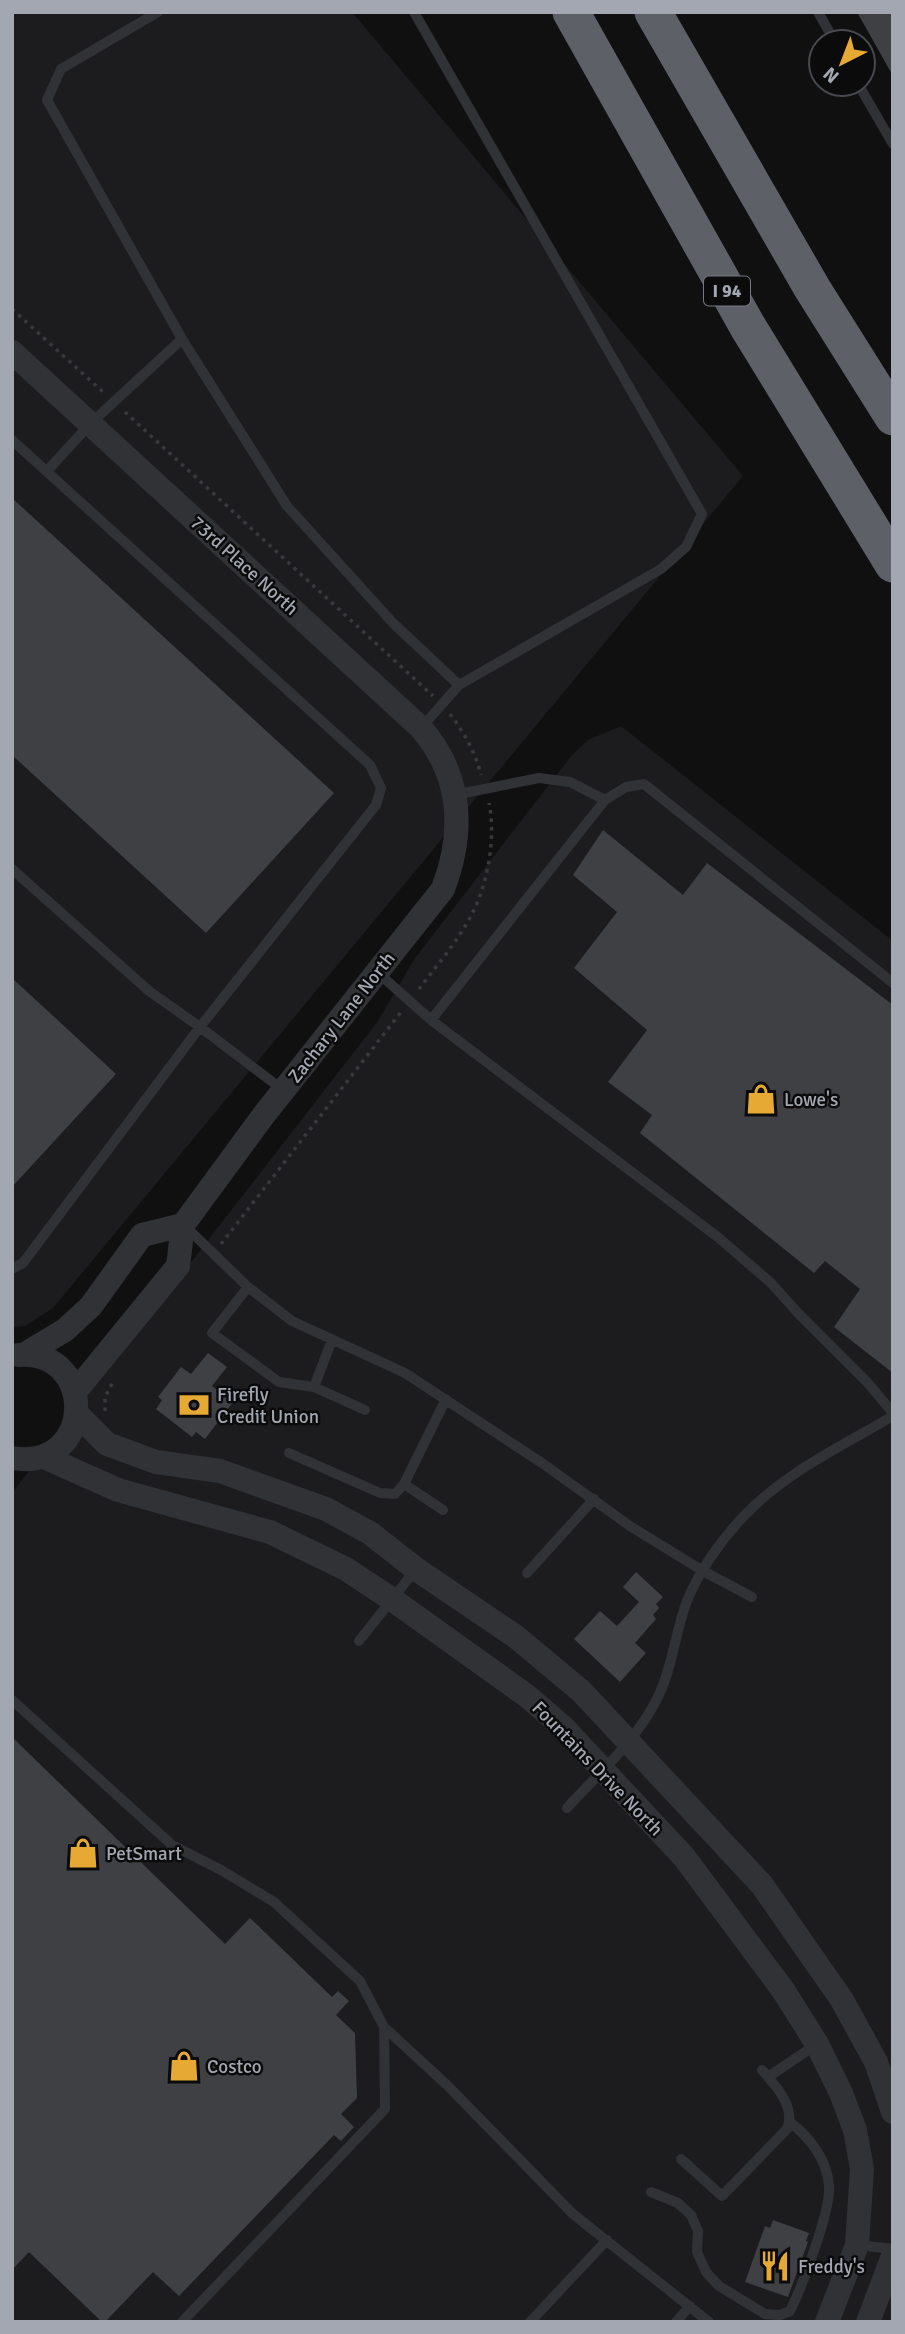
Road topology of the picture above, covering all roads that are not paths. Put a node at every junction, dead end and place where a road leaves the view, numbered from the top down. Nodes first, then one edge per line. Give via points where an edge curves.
1 (158, 12) edge
2 (414, 12) edge
3 (571, 12) edge
4 (653, 12) edge
5 (818, 12) edge
6 (827, 28) edge
7 (866, 98) edge
8 (893, 144) edge
9 (182, 339) junction
10 (12, 352) edge
11 (893, 417) edge
12 (90, 424) junction
13 (12, 439) edge
14 (47, 471) junction
15 (893, 564) edge
16 (459, 685) junction
17 (421, 727) junction
18 (454, 794) junction
19 (605, 800) junction
20 (12, 869) edge
21 (376, 971) junction
22 (893, 984) edge
23 (430, 1020) junction
24 (200, 1027) junction
25 (283, 1091) junction
26 (184, 1225) junction
27 (12, 1269) edge
28 (248, 1287) junction
29 (332, 1340) junction
30 (19, 1355) edge
31 (314, 1387) junction
32 (446, 1399) junction
33 (76, 1403) junction
34 (365, 1410) dead end
35 (893, 1415) edge
36 (289, 1453) dead end
37 (23, 1461) edge
38 (404, 1484) junction
39 (594, 1499) junction
40 (443, 1510) dead end
41 (416, 1569) junction
42 (703, 1571) junction
43 (527, 1573) dead end
44 (752, 1597) dead end
45 (393, 1600) junction
46 (359, 1641) dead end
47 (12, 1700) edge
48 (628, 1741) junction
49 (603, 1769) junction
50 (568, 1808) dead end
51 (384, 2027) junction
52 (817, 2044) junction
53 (893, 2112) edge
54 (790, 2122) junction
55 (681, 2159) dead end
56 (651, 2192) dead end
57 (607, 2240) junction
58 (857, 2245) junction
59 (893, 2249) edge
60 (893, 2256) edge
61 (690, 2306) junction
62 (183, 2321) edge
63 (530, 2322) edge
64 (676, 2322) edge
65 (709, 2322) edge
66 (827, 2322) edge
67 (868, 2322) edge

1 - 9 lane via 61,69 47,100
2 - 16 lane via 702,514 686,547 661,569
3 - 15 highway, I 94 via 748,327
4 - 11 highway via 812,288
5 - 6 lane
7 - 8 lane
9 - 12 lane
9 - 16 lane via 287,506 393,623
10 - 12 street, 73rd Place North
12 - 14 lane
12 - 17 street, 73rd Place North
13 - 14 lane
14 - 24 lane via 370,765 381,788 376,806
16 - 17 lane
17 - 18 street, 73rd Place North via 438,753
18 - 19 lane via 539,778 570,782
18 - 21 street, Zachary Lane North via 454,861 443,889
19 - 22 lane via 643,783
19 - 23 lane
20 - 24 lane via 149,991
21 - 23 lane
21 - 25 street, Zachary Lane North
23 - 35 lane via 719,1238 771,1283
24 - 25 lane
24 - 27 lane via 23,1262
25 - 26 street, Zachary Lane North
26 - 28 lane
26 - 30 street via 142,1235 91,1307 65,1330
26 - 33 street, Zachary Lane North via 178,1266
28 - 29 lane via 292,1321
28 - 31 lane via 212,1333 279,1382
29 - 31 lane
29 - 32 lane via 405,1373
30 - 33 street, Fountains Drive North via 42,1357 56,1365 68,1377
31 - 34 lane
32 - 38 lane
32 - 39 lane
33 - 37 street, Zachary Lane North via 74,1428 57,1450
33 - 41 street, Fountains Drive North via 107,1444 156,1462 220,1471 326,1509 370,1534
35 - 42 lane via 768,1493 736,1524
36 - 38 lane via 380,1493 395,1493
37 - 45 street, Fountains Drive North via 270,1532 346,1569
38 - 40 lane
39 - 42 lane
39 - 43 lane
41 - 45 lane
41 - 48 street, Fountains Drive North via 515,1636 580,1690
42 - 44 lane
42 - 48 lane via 687,1601 658,1697
45 - 46 lane
45 - 49 street, Fountains Drive North via 527,1696
47 - 51 lane via 172,1845 274,1902 360,1981
48 - 49 lane
48 - 53 street, Fountains Drive North via 762,1885 792,1927 842,2000 876,2062
49 - 50 lane
49 - 52 street, Fountains Drive North via 684,1857 783,1990
51 - 57 lane via 573,2214
51 - 62 lane via 385,2109
52 - 54 lane via 765,2074 781,2091
52 - 58 street, Fountains Drive North via 855,2130 862,2169
54 - 55 lane via 723,2196
54 - 56 lane via 806,2134 821,2156 829,2186 824,2219 790,2311 765,2314 719,2286 697,2252 698,2231 691,2215 678,2203
57 - 61 lane
57 - 63 lane
58 - 59 lane
58 - 66 street, Fountains Drive North
60 - 67 street
61 - 64 lane
61 - 65 lane

